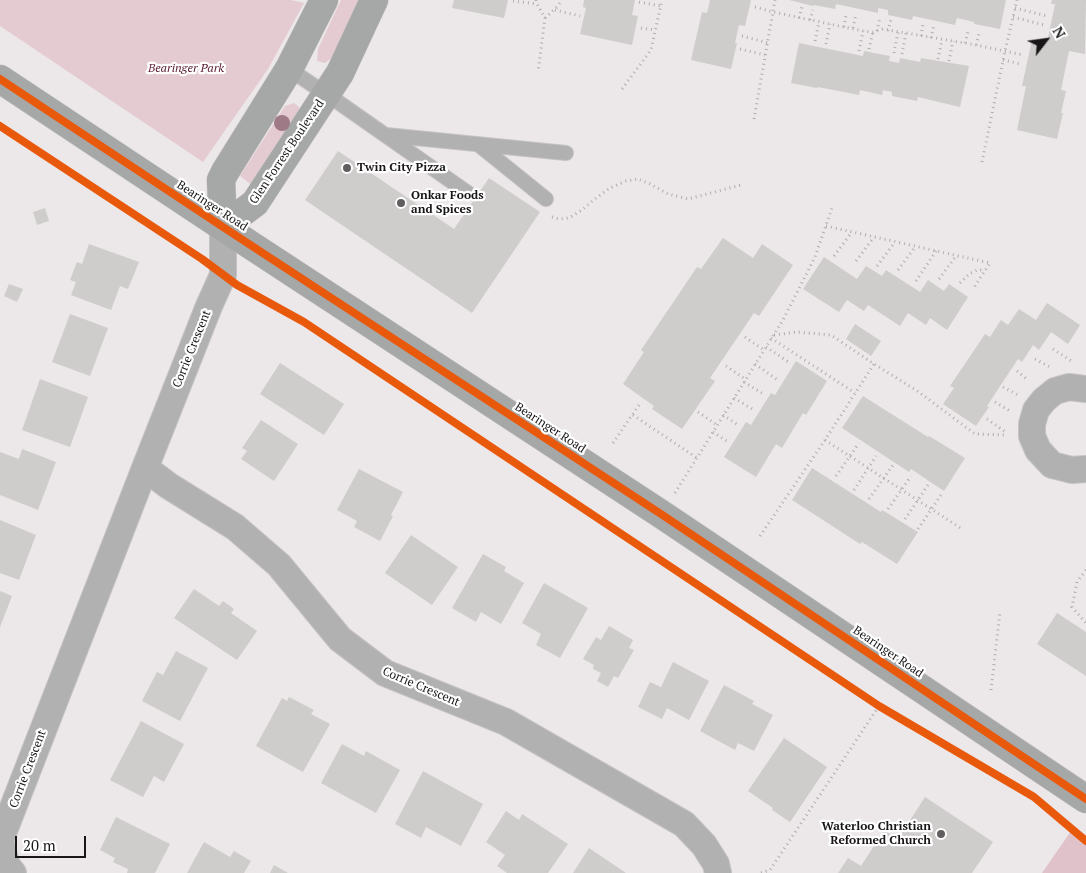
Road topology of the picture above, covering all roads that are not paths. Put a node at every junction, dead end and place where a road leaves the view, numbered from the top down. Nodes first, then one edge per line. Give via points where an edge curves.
1 (324, 0) edge
2 (374, 0) edge
3 (289, 70) junction
4 (0, 80) edge
5 (326, 94) junction
6 (385, 134) junction
7 (479, 144) junction
8 (566, 154) dead end
9 (468, 193) dead end
10 (546, 199) road end
11 (223, 227) junction
12 (1082, 377) edge
13 (144, 468) junction
14 (1086, 468) edge
15 (1086, 799) edge
16 (13, 873) edge
17 (718, 873) edge

1 - 3 street
2 - 5 street, Glen Forrest Boulevard via 340,73
3 - 5 lane
3 - 11 street via 221,180
4 - 11 street, Bearinger Road
5 - 6 lane
5 - 11 street, Glen Forrest Boulevard via 255,203
6 - 7 lane
6 - 9 lane
7 - 8 lane
7 - 10 lane
11 - 13 street, Corrie Crescent via 224,275
11 - 15 street, Bearinger Road via 661,514
12 - 14 street via 1044,400 1036,410 1032,436 1038,450 1052,464 1072,470
13 - 16 street, Corrie Crescent via 0,841 7,866
13 - 17 street, Corrie Crescent via 235,527 279,565 340,639 384,673 506,722 684,824 704,845

